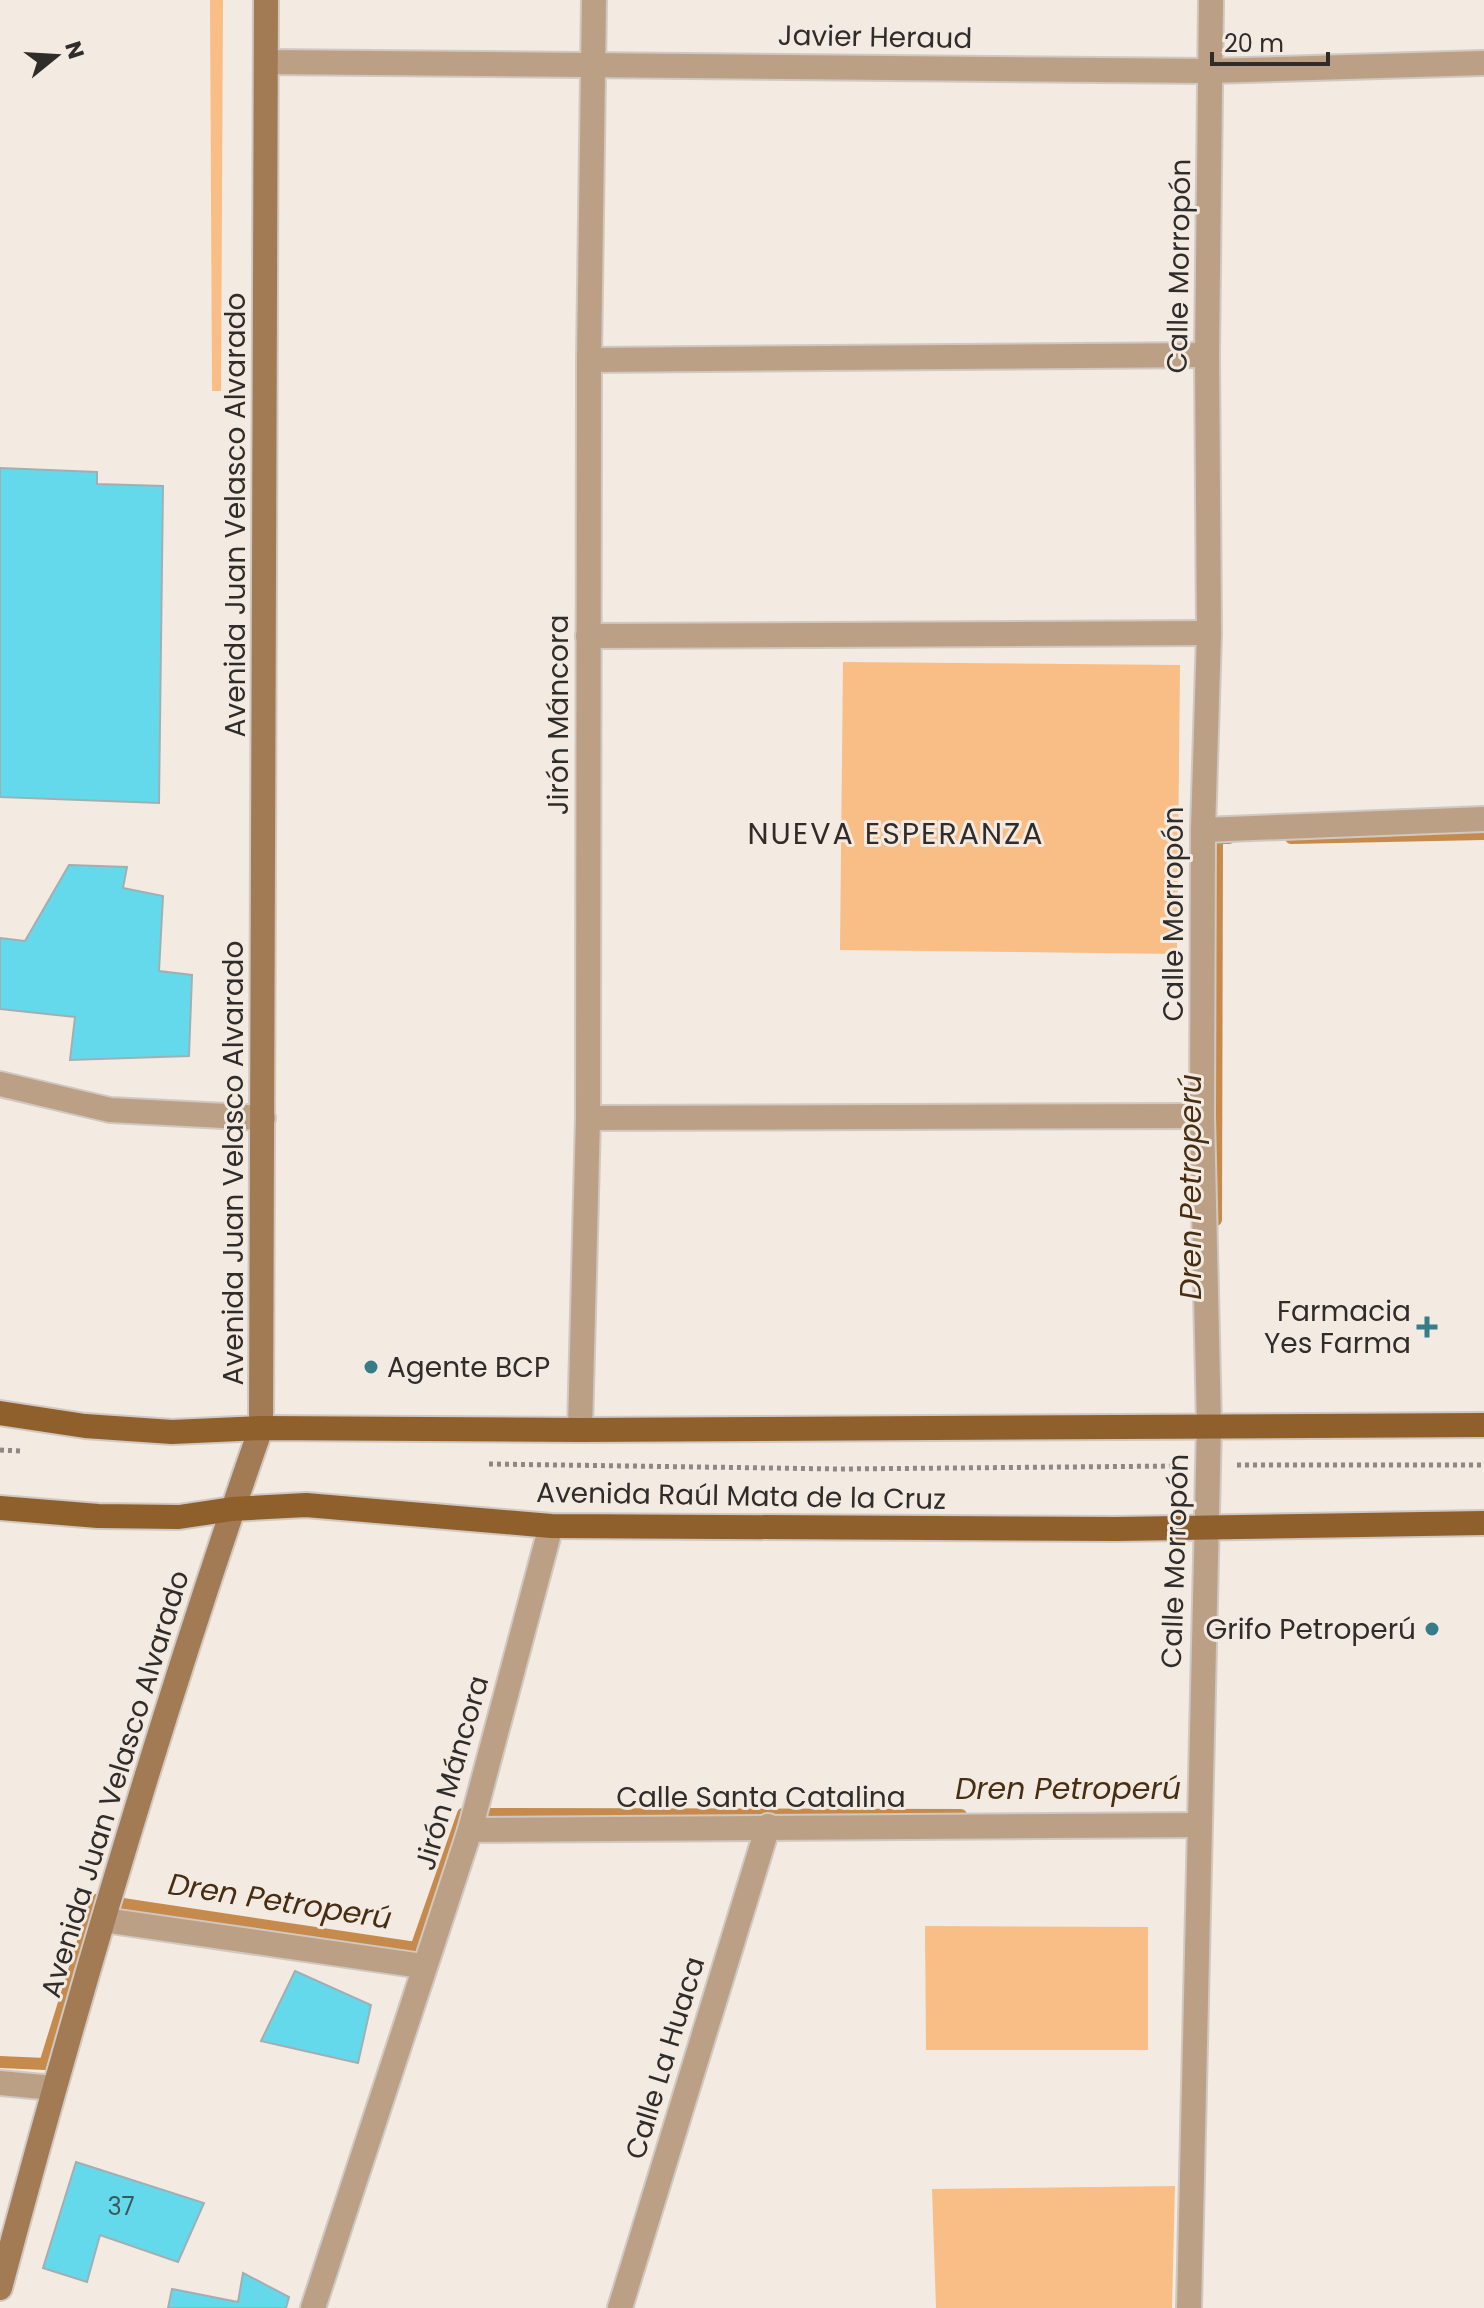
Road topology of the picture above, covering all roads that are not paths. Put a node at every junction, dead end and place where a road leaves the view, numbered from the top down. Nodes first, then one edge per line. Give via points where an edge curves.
1 (266, 0) edge
2 (594, 0) edge
3 (1211, 0) edge
4 (266, 62) junction
5 (596, 63) junction
6 (1484, 63) edge
7 (1211, 71) junction
8 (1207, 355) junction
9 (589, 360) junction
10 (1209, 633) junction
11 (588, 636) junction
12 (1484, 819) edge
13 (1203, 830) junction
14 (0, 1084) edge
15 (1202, 1116) junction
16 (263, 1118) junction
17 (588, 1118) junction
18 (0, 1413) edge
19 (1209, 1425) junction
20 (1484, 1425) edge
21 (261, 1428) junction
22 (580, 1430) junction
23 (0, 1508) edge
24 (232, 1509) junction
25 (1484, 1523) edge
26 (1206, 1525) junction
27 (551, 1526) junction
28 (1198, 1825) junction
29 (768, 1826) junction
30 (470, 1830) junction
31 (104, 1920) junction
32 (422, 1966) junction
33 (0, 2083) edge
34 (53, 2088) junction
35 (0, 2288) edge
36 (313, 2308) edge
37 (620, 2308) edge
38 (1189, 2308) edge

1 - 4 street, Avenida Juan Velasco Alvarado
2 - 5 street, Jirón Máncora
3 - 7 street, Calle Morropón
4 - 5 street, Javier Heraud
4 - 16 street, Avenida Juan Velasco Alvarado
5 - 7 street, Javier Heraud
5 - 9 street, Jirón Máncora
6 - 7 street, Javier Heraud
7 - 8 street, Calle Morropón
8 - 9 street
8 - 10 street, Calle Morropón
9 - 11 street, Jirón Máncora
10 - 11 street
10 - 13 street, Calle Morropón
11 - 17 street, Jirón Máncora
12 - 13 street
13 - 15 street, Calle Morropón
14 - 16 street via 110,1110
15 - 17 street
15 - 19 street, Calle Morropón
16 - 21 street, Avenida Juan Velasco Alvarado
17 - 22 street, Jirón Máncora
18 - 21 main road via 172,1432
19 - 20 main road
19 - 22 main road
19 - 26 street, Calle Morropón
21 - 22 main road
21 - 24 street, Avenida Juan Velasco Alvarado
23 - 24 main road, Avenida Raúl Mata de la Cruz via 179,1517
24 - 27 main road, Avenida Raúl Mata de la Cruz via 306,1505
24 - 31 street, Avenida Juan Velasco Alvarado
25 - 26 main road, Avenida Raúl Mata de la Cruz
26 - 27 main road, Avenida Raúl Mata de la Cruz
26 - 28 street, Calle Morropón
27 - 30 street, Jirón Máncora
28 - 29 street, Calle Santa Catalina
28 - 38 street, Calle Morropón
29 - 30 street, Calle Santa Catalina
29 - 37 street, Calle La Huaca
30 - 32 street, Jirón Máncora
31 - 32 street
31 - 34 street, Avenida Juan Velasco Alvarado
32 - 36 street, Jirón Máncora
33 - 34 street
34 - 35 street, Avenida Juan Velasco Alvarado

